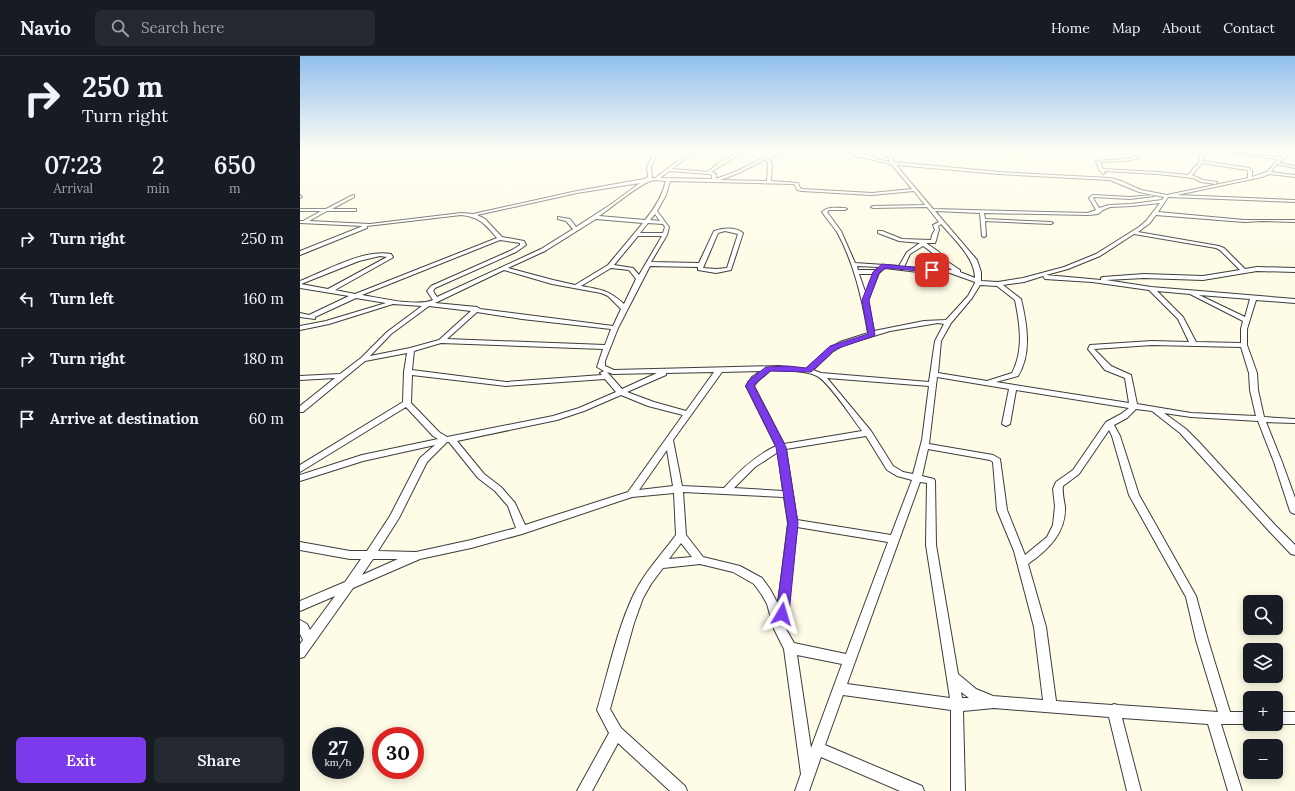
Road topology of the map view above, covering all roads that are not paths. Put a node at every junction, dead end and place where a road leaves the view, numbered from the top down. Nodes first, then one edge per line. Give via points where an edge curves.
1 (608, 186) edge
2 (639, 186) edge
3 (666, 186) edge
4 (798, 186) edge
5 (911, 186) edge
6 (1130, 186) edge
7 (1208, 186) edge
8 (914, 190) junction
9 (353, 196) dead end
10 (1163, 198) junction
11 (1294, 202) edge
12 (873, 207) dead end
13 (930, 208) junction
14 (300, 210) edge
15 (327, 210) junction
16 (354, 210) dead end
17 (845, 210) dead end
18 (655, 211) junction
19 (982, 211) junction
20 (1098, 211) junction
21 (1154, 213) junction
22 (473, 215) junction
23 (593, 217) junction
24 (560, 218) dead end
25 (983, 220) junction
26 (302, 222) edge
27 (646, 222) junction
28 (942, 222) junction
29 (664, 223) junction
30 (1050, 223) dead end
31 (1295, 223) edge
32 (370, 225) junction
33 (576, 228) junction
34 (880, 232) dead end
35 (1134, 233) junction
36 (636, 234) junction
37 (665, 235) junction
38 (984, 236) dead end
39 (500, 238) junction
40 (921, 243) junction
41 (514, 250) junction
42 (300, 253) edge
43 (523, 260) junction
44 (648, 264) junction
45 (853, 264) junction
46 (701, 265) junction
47 (610, 266) junction
48 (884, 266) junction
49 (901, 267) junction
50 (505, 268) junction
51 (1295, 270) edge
52 (857, 272) junction
53 (877, 272) junction
54 (1245, 272) junction
55 (961, 274) junction
56 (1038, 276) junction
57 (638, 279) junction
58 (1092, 280) junction
59 (978, 282) junction
60 (300, 283) edge
61 (998, 284) junction
62 (300, 286) edge
63 (576, 287) junction
64 (1151, 289) junction
65 (328, 291) junction
66 (1185, 292) junction
67 (357, 295) junction
68 (1254, 297) junction
69 (436, 300) junction
70 (866, 300) junction
71 (1295, 301) edge
72 (392, 302) junction
73 (428, 304) junction
74 (477, 309) junction
75 (625, 309) junction
76 (300, 315) edge
77 (310, 317) junction
78 (1246, 320) junction
79 (948, 322) junction
80 (327, 323) junction
81 (300, 328) edge
82 (615, 328) junction
83 (872, 335) junction
84 (441, 341) junction
85 (1193, 344) junction
86 (1244, 345) junction
87 (607, 347) junction
88 (411, 350) junction
89 (362, 359) junction
90 (600, 367) junction
91 (768, 369) junction
92 (719, 370) junction
93 (666, 371) junction
94 (808, 371) junction
95 (408, 372) junction
96 (933, 374) junction
97 (820, 375) junction
98 (340, 376) junction
99 (606, 376) junction
100 (300, 378) edge
101 (983, 382) junction
102 (932, 384) junction
103 (1013, 387) junction
104 (620, 392) junction
105 (407, 403) junction
106 (1134, 407) junction
107 (300, 410) edge
108 (1154, 410) junction
109 (687, 414) junction
110 (1261, 420) junction
111 (1295, 421) edge
112 (1006, 424) dead end
113 (1109, 424) junction
114 (868, 433) junction
115 (436, 434) junction
116 (447, 439) junction
117 (669, 440) junction
118 (425, 443) junction
119 (924, 446) junction
120 (781, 447) junction
121 (423, 460) junction
122 (300, 468) edge
123 (917, 477) junction
124 (300, 478) edge
125 (678, 489) junction
126 (727, 490) junction
127 (631, 494) junction
128 (788, 494) junction
129 (1295, 511) edge
130 (793, 523) junction
131 (522, 530) junction
132 (681, 536) junction
133 (895, 538) junction
134 (300, 546) edge
135 (1295, 551) edge
136 (370, 555) junction
137 (418, 555) junction
138 (700, 560) junction
139 (1023, 562) junction
140 (660, 564) junction
141 (348, 586) junction
142 (300, 606) edge
143 (300, 626) edge
144 (780, 629) junction
145 (309, 641) junction
146 (790, 648) junction
147 (300, 653) edge
148 (850, 660) junction
149 (953, 678) junction
150 (839, 689) junction
151 (994, 702) junction
152 (957, 705) junction
153 (1050, 705) junction
154 (1114, 710) junction
155 (1213, 718) junction
156 (1226, 718) junction
157 (1243, 718) edge
158 (1283, 718) edge
159 (1295, 718) edge
160 (616, 733) junction
161 (818, 749) junction
162 (808, 774) junction
163 (584, 791) edge
164 (680, 791) edge
165 (802, 791) edge
166 (917, 791) edge
167 (958, 791) edge
168 (1134, 791) edge
169 (1236, 791) edge

1 - 22 street
2 - 23 street
3 - 18 street
4 - 8 street via 802,190 842,194
5 - 8 street
6 - 10 street
7 - 10 street
8 - 13 street
9 - 15 street
10 - 11 street
10 - 20 street via 1132,205 1109,206
10 - 20 street via 1092,196
10 - 21 street
12 - 13 street
13 - 19 street
13 - 28 street
14 - 15 street
15 - 16 street
15 - 26 street
17 - 45 street via 824,212 840,234
18 - 27 street
18 - 29 street
19 - 20 street via 1088,214
19 - 25 street
21 - 31 street
21 - 35 street via 1148,222
22 - 32 street via 461,214
22 - 39 street via 483,220
23 - 27 street
23 - 33 street
24 - 33 street via 568,220
25 - 30 street
25 - 38 street
26 - 32 street
27 - 29 street
27 - 36 street
28 - 40 street via 934,225 937,230 934,241
28 - 59 street via 974,260
29 - 37 street via 667,227
32 - 42 street
33 - 43 street
34 - 40 street via 901,240
35 - 54 street via 1217,247
35 - 56 street via 1098,255
36 - 37 street
36 - 47 street
37 - 44 street
39 - 41 street via 524,243
39 - 67 street
40 - 49 street via 909,251
40 - 55 street
41 - 43 street
41 - 69 street via 433,287 430,291
43 - 50 street
44 - 46 street
44 - 57 street
45 - 48 street
45 - 52 street
46 - 46 street via 700,269 706,271 731,268 740,232 716,232
47 - 57 street via 631,269
47 - 63 street
48 - 49 street
48 - 53 street
49 - 55 street
50 - 63 street
50 - 69 street
51 - 54 street via 1262,269
52 - 53 street
52 - 70 street
53 - 70 street
54 - 58 street via 1202,278 1132,276
55 - 59 street
56 - 58 street
56 - 61 street
57 - 75 street
58 - 64 street
59 - 61 street
59 - 79 street via 970,297
60 - 65 street via 366,258 380,254 389,255 390,257 382,262
61 - 101 street via 1018,299 1022,356 1015,374
62 - 65 street
63 - 75 street via 603,292
64 - 66 street
64 - 85 street via 1181,318
65 - 67 street
66 - 68 street
66 - 78 street
67 - 72 street
67 - 77 street
68 - 71 street
68 - 78 street
69 - 73 street
70 - 83 street
72 - 73 street
72 - 80 street
73 - 74 street
73 - 89 street via 389,333
74 - 82 street
74 - 84 street
75 - 82 street
76 - 77 street
77 - 80 street
78 - 86 street
79 - 83 street via 913,324
79 - 96 street via 938,341
80 - 81 street
82 - 87 street
83 - 94 street via 833,348
84 - 87 street
84 - 88 street
85 - 86 street
85 - 106 street via 1142,343 1092,346 1091,349 1104,365 1128,377
86 - 110 street via 1253,373
87 - 90 street
88 - 89 street
88 - 95 street
89 - 98 street
90 - 93 street via 619,373
90 - 99 street
91 - 92 street
91 - 94 street
91 - 120 street via 750,386
92 - 93 street
92 - 109 street
93 - 104 street
94 - 97 street
95 - 99 street via 506,384
95 - 105 street
96 - 101 street
96 - 102 street
97 - 102 street
97 - 114 street
98 - 100 street
98 - 107 street
99 - 104 street
101 - 103 street
102 - 119 street
103 - 106 street
103 - 112 street
104 - 109 street
104 - 116 street via 554,418
105 - 115 street
105 - 122 street
106 - 108 street
106 - 113 street
108 - 110 street
108 - 135 street via 1183,431
109 - 117 street
110 - 111 street
110 - 129 street
113 - 139 street via 1076,472 1059,484 1057,490 1060,517 1050,541
113 - 156 street via 1116,436 1137,500 1195,606 1202,640
114 - 120 street
114 - 123 street via 890,468 900,474
115 - 116 street
115 - 118 street
116 - 118 street
116 - 121 street
116 - 131 street via 512,505
117 - 125 street
117 - 127 street
118 - 121 street
118 - 124 street via 334,466
119 - 123 street
119 - 139 street via 996,460 1002,510
120 - 126 street via 750,465
120 - 128 street
121 - 136 street via 394,518
123 - 133 street
123 - 149 street via 931,483 934,568
125 - 126 street
125 - 127 street
125 - 132 street
126 - 128 street
127 - 131 street
128 - 130 street
130 - 133 street
130 - 144 street
131 - 137 street
132 - 138 street
132 - 140 street
133 - 148 street
134 - 136 street via 335,553
136 - 137 street
136 - 141 street
137 - 141 street
138 - 140 street
138 - 144 street via 736,569 758,581 772,604
139 - 153 street via 1040,627
140 - 160 street via 647,581 628,623 603,710
141 - 142 street
141 - 145 street
143 - 145 street
144 - 146 street
145 - 147 street
146 - 148 street
146 - 162 street
148 - 150 street
149 - 151 street via 972,693
149 - 152 street
150 - 152 street
150 - 161 street
151 - 152 street
151 - 153 street
152 - 167 street
153 - 154 street
154 - 155 street
154 - 168 street
155 - 156 street
155 - 169 street
156 - 157 street
158 - 159 street
160 - 163 street
160 - 164 street
161 - 162 street
161 - 166 street
162 - 165 street

